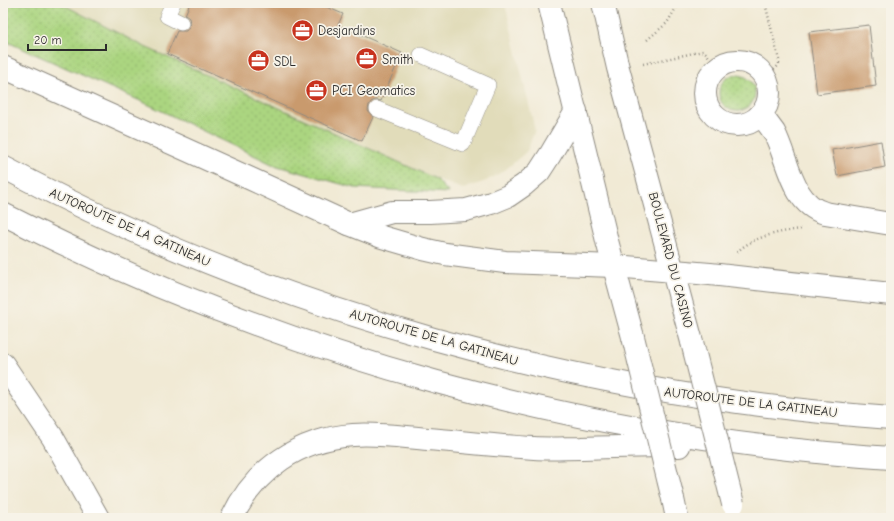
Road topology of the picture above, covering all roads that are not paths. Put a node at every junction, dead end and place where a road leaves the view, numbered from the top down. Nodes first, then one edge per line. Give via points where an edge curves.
1 (173, 3) edge
2 (549, 3) edge
3 (603, 3) edge
4 (181, 23) dead end
5 (421, 55) dead end
6 (3, 67) edge
7 (377, 109) dead end
8 (576, 111) junction
9 (760, 115) junction
10 (3, 167) edge
11 (3, 214) edge
12 (349, 224) junction
13 (891, 224) edge
14 (614, 266) junction
15 (674, 271) junction
16 (891, 294) edge
17 (3, 364) edge
18 (891, 418) edge
19 (742, 444) junction
20 (891, 458) edge
21 (675, 508) edge
22 (734, 511) edge
23 (98, 518) edge
24 (232, 518) edge

1 - 4 lane via 167,16
2 - 8 main road
3 - 15 main road, BOULEVARD DU CASINO via 618,68
5 - 7 lane via 488,86 463,144
6 - 12 main road
8 - 12 main road via 541,168 508,196 466,210 392,212
8 - 14 main road
9 - 9 main road via 767,106 769,94 765,78 753,66 743,62 731,62 718,68 709,79 706,101 719,120 740,125 751,122
9 - 13 main road via 774,133 799,192 812,207 821,212
10 - 18 main road, AUTOROUTE DE LA GATINEAU via 114,222 209,262 316,303 414,334 530,364 644,388 776,407
11 - 19 main road via 69,247 185,298 349,357 534,407
12 - 14 main road via 402,244 445,254 525,264
14 - 15 main road
14 - 21 main road, bridge
15 - 16 main road
15 - 22 main road, BOULEVARD DU CASINO, bridge
17 - 23 main road via 49,433
19 - 20 main road
19 - 24 main road via 536,448 394,436 338,437 308,444 281,459 245,495

